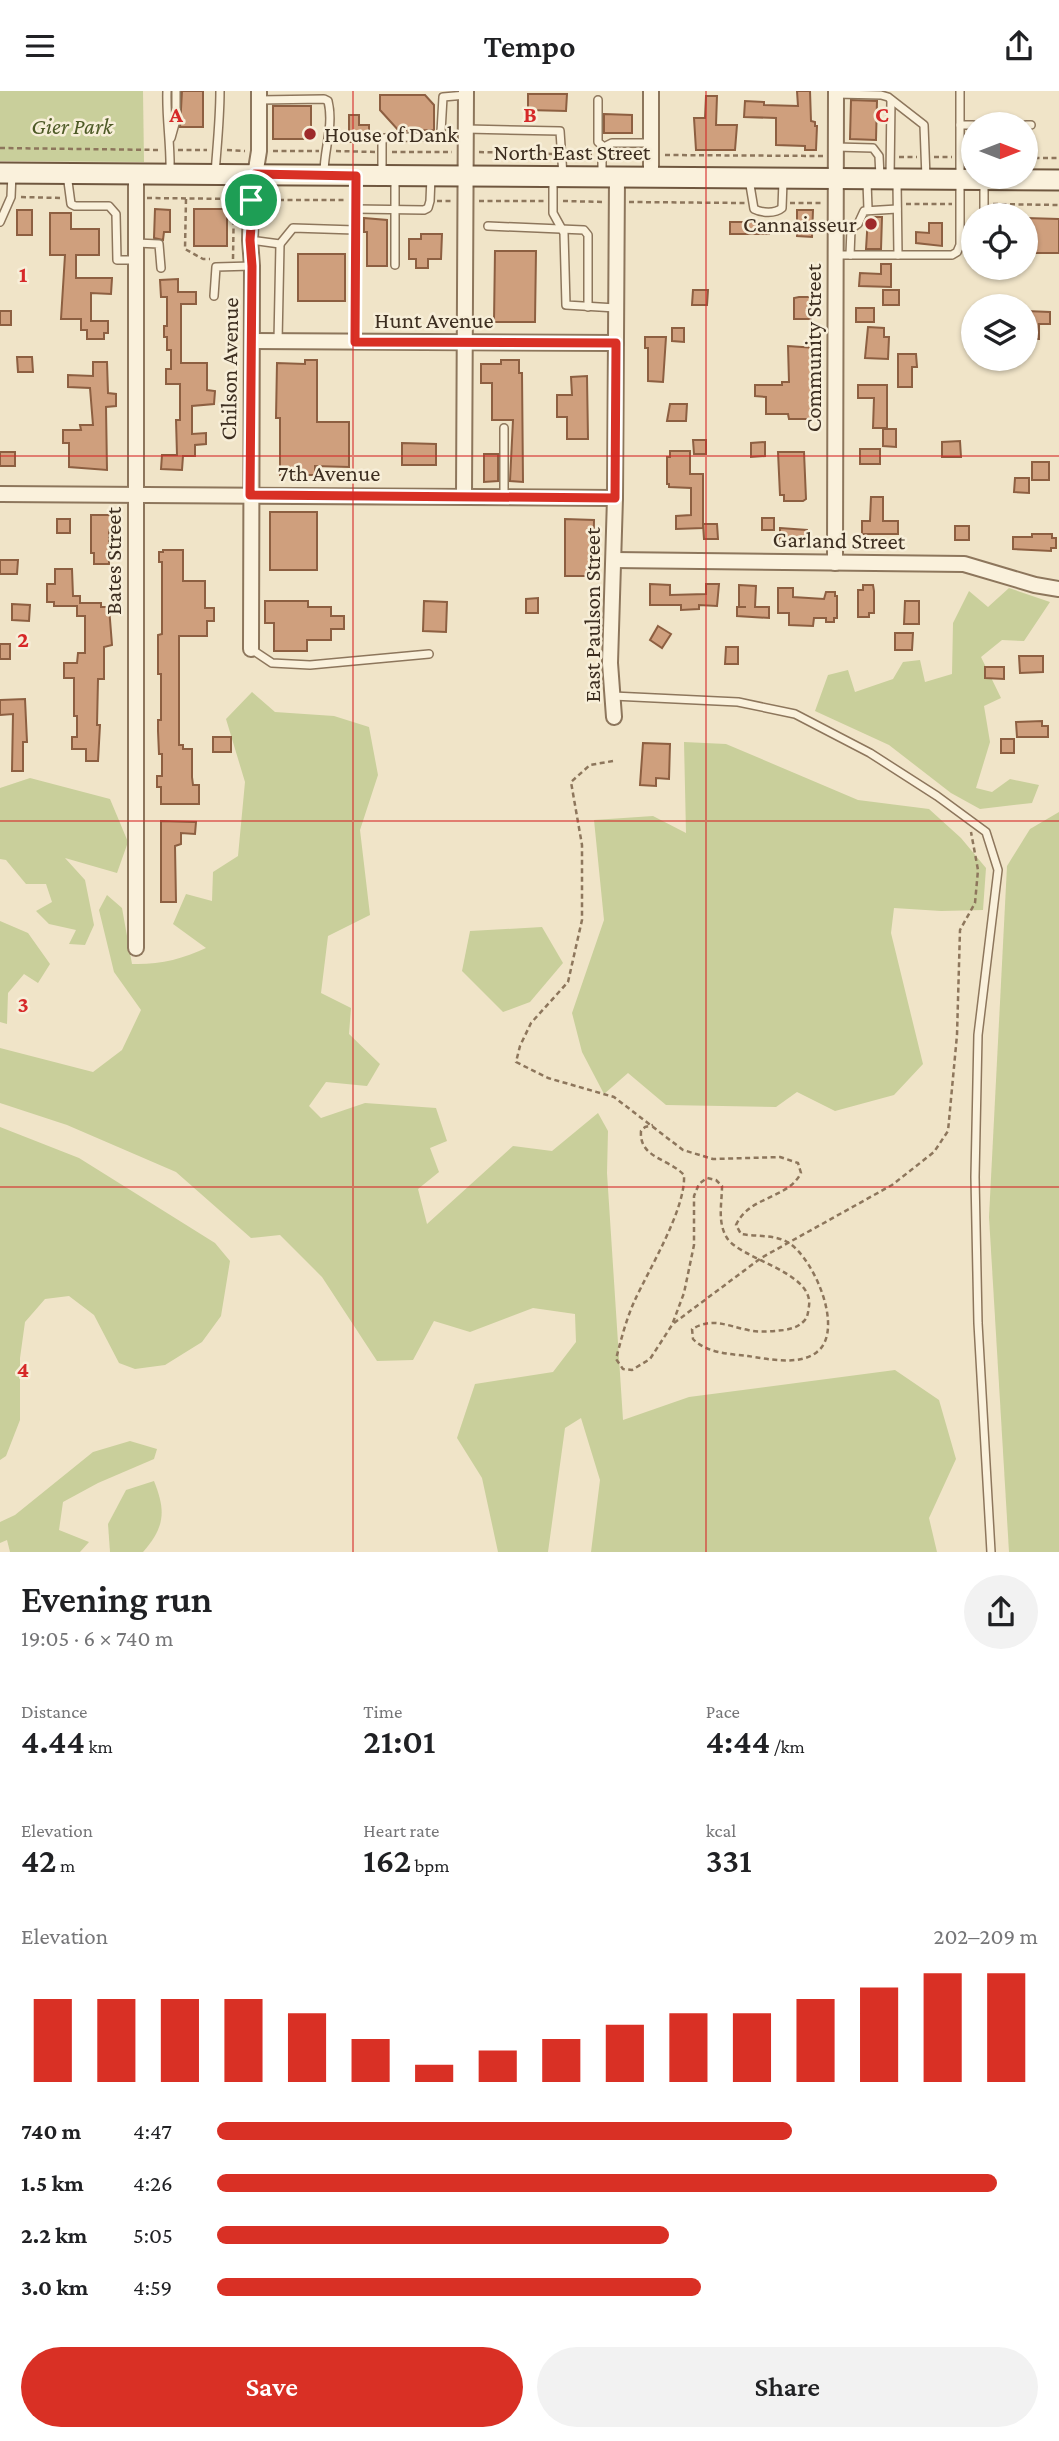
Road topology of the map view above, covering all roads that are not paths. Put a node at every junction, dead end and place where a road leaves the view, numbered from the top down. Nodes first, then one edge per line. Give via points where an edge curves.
1 (167, 91) edge
2 (176, 91) edge
3 (220, 91) edge
4 (651, 91) edge
5 (960, 91) edge
6 (836, 92) edge
7 (466, 93) edge
8 (259, 95) edge
9 (598, 100) dead end
10 (891, 100) junction
11 (960, 125) joint
12 (466, 129) junction
13 (171, 138) junction
14 (651, 149) junction
15 (603, 151) junction
16 (836, 152) junction
17 (6, 173) edge
18 (67, 173) junction
19 (136, 174) junction
20 (255, 174) junction
21 (170, 175) junction
22 (215, 175) junction
23 (324, 176) junction
24 (356, 176) junction
25 (388, 176) junction
26 (431, 176) junction
27 (466, 176) junction
28 (558, 176) junction
29 (610, 177) junction
30 (651, 177) junction
31 (749, 177) junction
32 (783, 177) junction
33 (837, 177) junction
34 (883, 178) junction
35 (926, 178) junction
36 (959, 179) junction
37 (1038, 180) edge
38 (1059, 180) edge
39 (355, 209) junction
40 (395, 209) junction
41 (867, 209) junction
42 (897, 209) junction
43 (0, 222) edge
44 (488, 226) dead end
45 (561, 228) junction
46 (355, 230) junction
47 (250, 240) junction
48 (136, 243) junction
49 (280, 244) junction
50 (843, 255) junction
51 (898, 255) junction
52 (136, 260) junction
53 (395, 265) dead end
54 (252, 266) junction
55 (161, 268) dead end
56 (214, 296) dead end
57 (588, 307) junction
58 (616, 307) junction
59 (252, 341) junction
60 (278, 342) junction
61 (355, 342) junction
62 (464, 342) junction
63 (616, 343) junction
64 (505, 428) dead end
65 (0, 494) edge
66 (135, 494) junction
67 (250, 495) junction
68 (464, 496) junction
69 (504, 497) junction
70 (615, 498) junction
71 (614, 559) junction
72 (835, 563) junction
73 (1059, 589) edge
74 (251, 649) joint
75 (429, 654) dead end
76 (613, 696) junction
77 (614, 717) dead end
78 (136, 948) dead end
79 (990, 1552) edge

1 - 13 lane
2 - 13 lane
3 - 22 lane
4 - 14 street
5 - 11 lane
6 - 10 lane via 881,95
6 - 16 street, Community Street
7 - 12 street
7 - 25 lane via 443,97 439,137 388,137 382,142
8 - 20 street, Chilson Avenue
8 - 23 lane via 328,101 330,136 324,151
9 - 15 lane via 598,142
10 - 34 lane via 891,156
10 - 35 lane via 924,125
11 - 36 lane
12 - 27 street
12 - 28 lane via 561,131
13 - 21 lane
14 - 15 lane via 612,143
14 - 30 street
15 - 29 lane
16 - 33 street, Community Street
16 - 34 lane via 873,148
17 - 18 main road, North East Street
17 - 43 lane via 11,197
18 - 19 main road, North East Street
18 - 52 lane via 69,198 75,206 109,206 116,214 117,260
19 - 21 main road, North East Street
19 - 48 street, Bates Street
20 - 22 main road, North East Street
20 - 23 main road, North East Street
20 - 47 street, Chilson Avenue
21 - 22 main road, North East Street
23 - 24 main road, North East Street
24 - 25 main road, North East Street
24 - 39 lane
25 - 26 main road, North East Street
25 - 40 lane
26 - 27 main road, North East Street
26 - 40 lane via 428,208
27 - 28 main road, North East Street
27 - 62 street
28 - 29 main road, North East Street
28 - 45 lane via 553,213
29 - 30 main road, North East Street
29 - 58 street, East Paulson Street
30 - 31 main road, North East Street
31 - 32 main road, North East Street
31 - 32 lane via 754,209 773,212 782,208
32 - 33 main road, North East Street
33 - 34 main road, North East Street
33 - 50 street, Community Street
34 - 35 main road, North East Street
34 - 41 lane
34 - 42 lane
35 - 36 main road, North East Street
36 - 51 lane via 957,252
37 - 38 main road, North East Street
39 - 40 lane
39 - 46 lane
40 - 53 lane
41 - 42 lane
41 - 50 lane via 851,229
42 - 51 lane
44 - 45 lane
45 - 57 lane via 566,305
45 - 57 lane via 579,228 588,236
46 - 49 lane via 293,228
46 - 61 lane
47 - 49 lane
47 - 54 street, Chilson Avenue
48 - 52 street, Bates Street
48 - 55 lane via 159,244
49 - 60 lane
50 - 51 lane
50 - 72 street, Community Street
52 - 66 street, Bates Street
54 - 56 lane via 216,267
54 - 59 street, Chilson Avenue
57 - 58 lane
58 - 63 street, East Paulson Street
59 - 60 street, Hunt Avenue
59 - 67 street, Chilson Avenue
60 - 61 street, Hunt Avenue
61 - 62 street, Hunt Avenue
62 - 63 street, Hunt Avenue
62 - 68 street
63 - 70 street, East Paulson Street
64 - 69 lane
65 - 66 street, 7th Avenue
66 - 67 street, 7th Avenue
66 - 78 street, Bates Street
67 - 68 street, 7th Avenue
67 - 74 street, Chilson Avenue
68 - 69 street, 7th Avenue
69 - 70 street, 7th Avenue
70 - 71 street, East Paulson Street
71 - 72 street, Garland Street
71 - 76 street, East Paulson Street
72 - 73 street, Garland Street via 964,564
74 - 75 lane via 272,663 310,665
76 - 77 street, East Paulson Street
76 - 79 lane via 738,702 795,713 870,753 986,832 998,870 978,1035 975,1177

